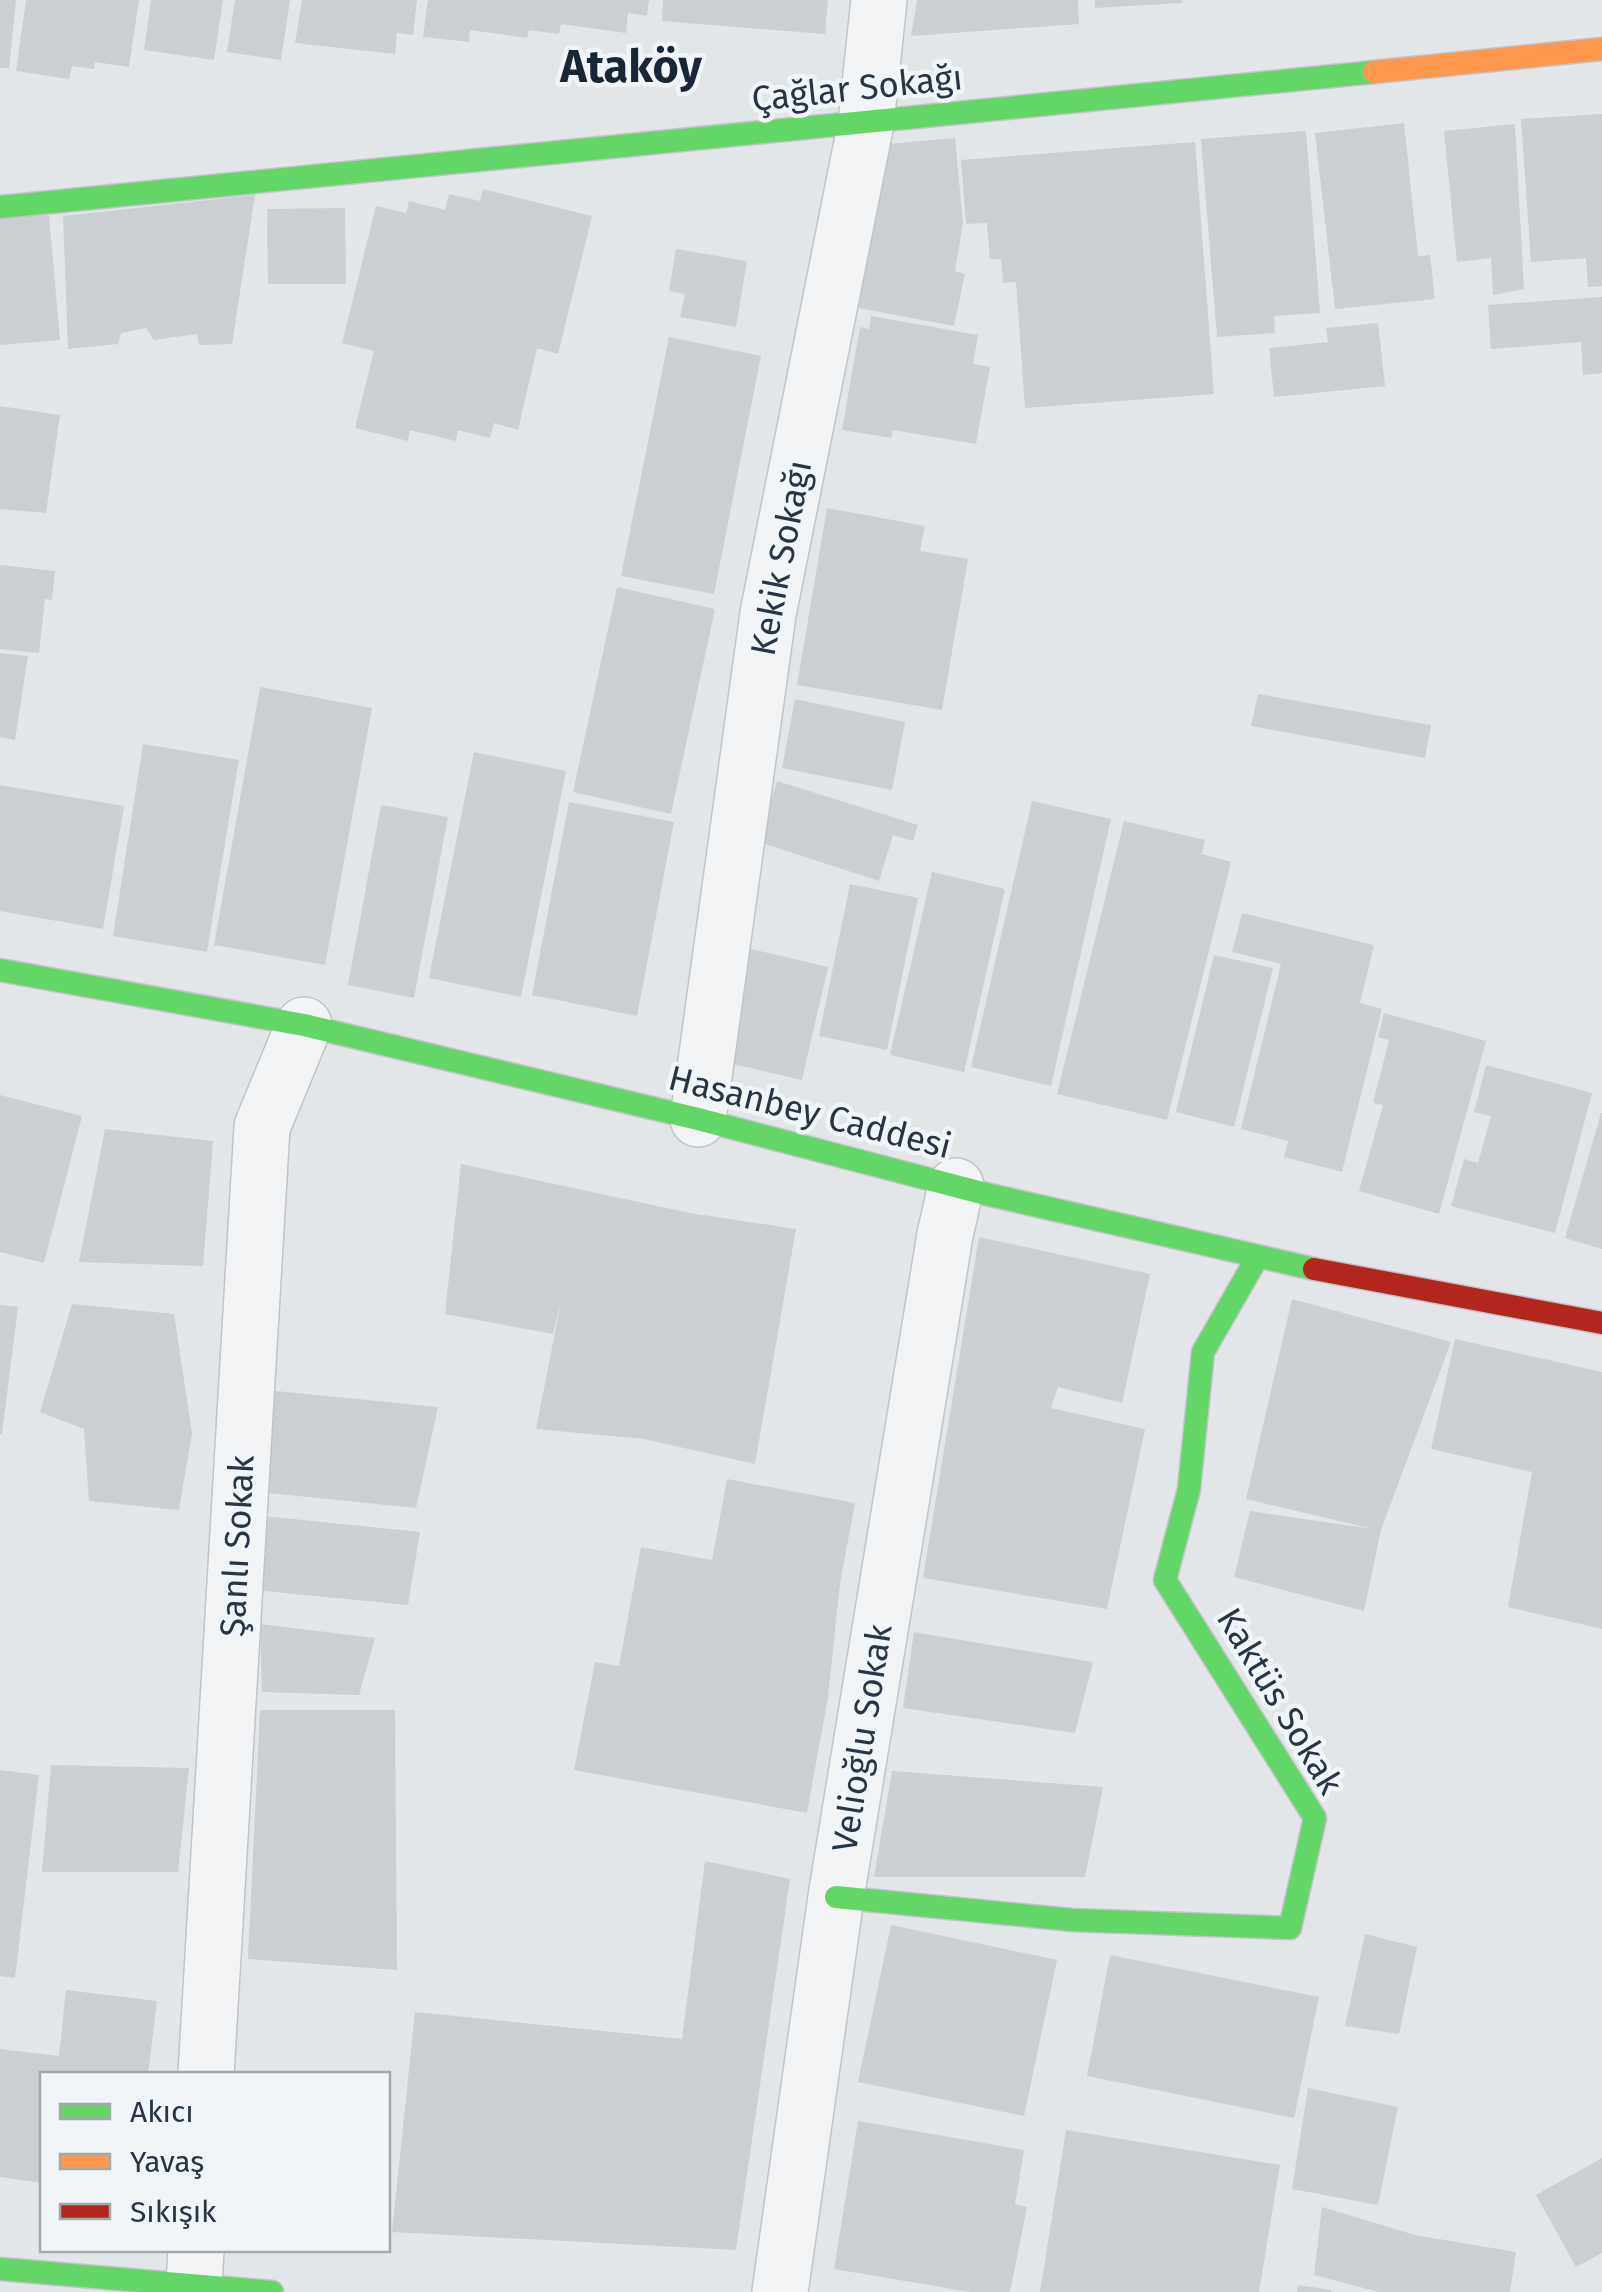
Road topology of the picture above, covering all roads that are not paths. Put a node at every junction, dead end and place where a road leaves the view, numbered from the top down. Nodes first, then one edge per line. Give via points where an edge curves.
1 (879, 0) edge
2 (1602, 49) edge
3 (866, 123) junction
4 (0, 207) edge
5 (0, 970) edge
6 (304, 1026) junction
7 (698, 1118) junction
8 (956, 1186) junction
9 (1257, 1258) junction
10 (1602, 1323) edge
11 (836, 1896) junction
12 (206, 2072) edge
13 (195, 2268) edge
14 (27, 2278) edge
15 (272, 2292) edge
16 (780, 2292) edge

1 - 3 street, Kekik Sokağı
2 - 3 street, Çağlar Sokağı
3 - 4 street, Çağlar Sokağı
3 - 7 street, Kekik Sokağı via 768,614
5 - 6 street, Hasanbey Caddesi
6 - 7 street, Hasanbey Caddesi
6 - 12 street, Şanlı Sokak via 262,1127
7 - 8 street, Hasanbey Caddesi
8 - 9 street, Hasanbey Caddesi
8 - 11 street, Velioğlu Sokak
9 - 10 street, Hasanbey Caddesi
9 - 11 street, Kaktüs Sokak via 1203,1352 1189,1490 1165,1580 1314,1818 1290,1928 1072,1920
11 - 16 street, Velioğlu Sokak
13 - 14 street
13 - 15 street

